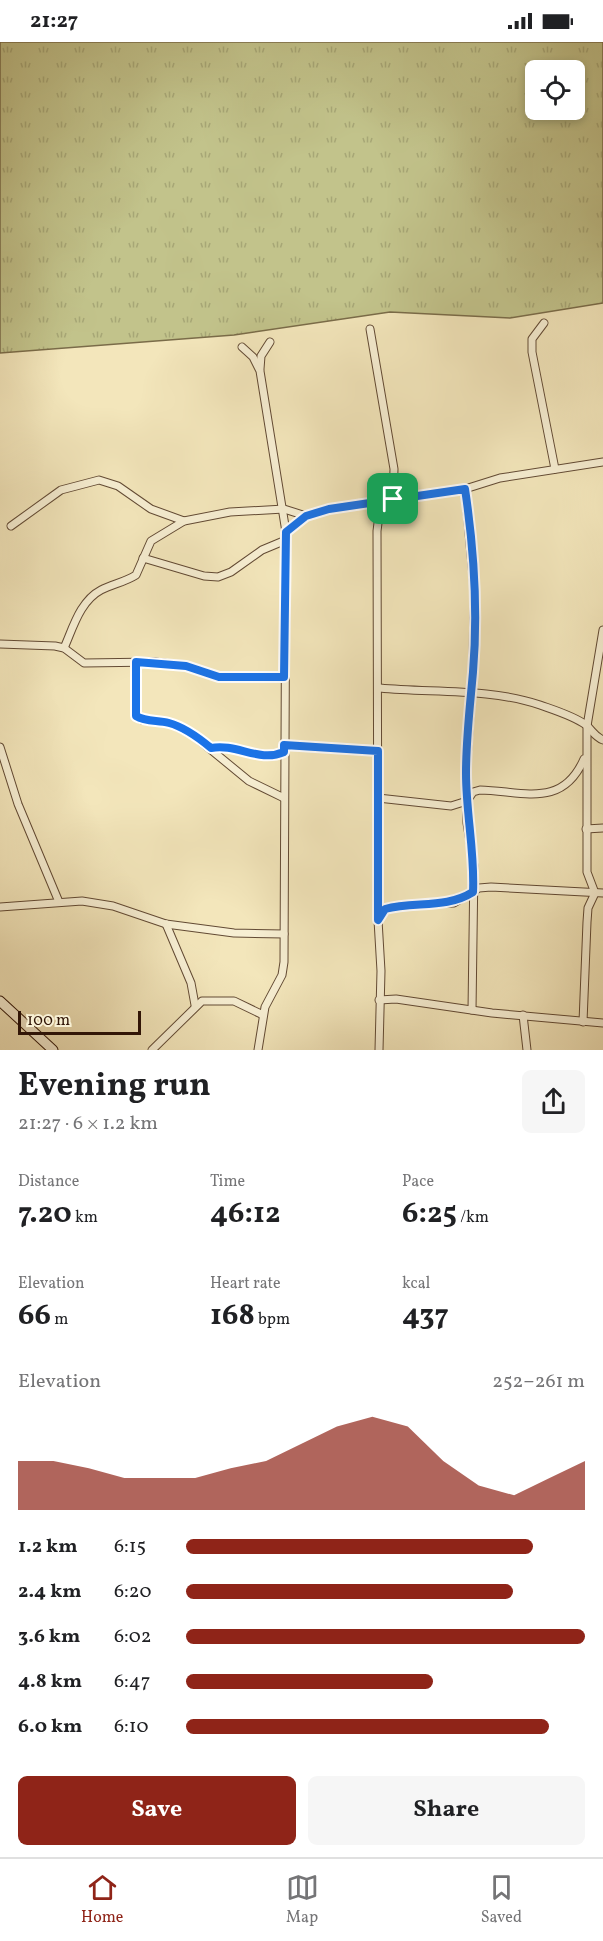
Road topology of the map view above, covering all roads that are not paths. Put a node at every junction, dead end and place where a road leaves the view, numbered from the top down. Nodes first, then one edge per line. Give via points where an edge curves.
1 (544, 323) dead end
2 (370, 328) dead end
3 (270, 342) dead end
4 (242, 347) dead end
5 (260, 371) junction
6 (603, 462) edge
7 (555, 469) junction
8 (465, 489) junction
9 (390, 500) junction
10 (363, 505) junction
11 (284, 509) junction
12 (306, 516) junction
13 (378, 520) junction
14 (184, 521) junction
15 (11, 526) dead end
16 (286, 536) junction
17 (143, 558) junction
18 (603, 630) edge
19 (0, 644) edge
20 (64, 648) junction
21 (136, 662) junction
22 (284, 677) junction
23 (380, 688) junction
24 (470, 694) junction
25 (587, 726) junction
26 (603, 740) edge
27 (0, 747) edge
28 (211, 748) junction
29 (284, 749) junction
30 (378, 751) junction
31 (586, 754) junction
32 (284, 798) junction
33 (378, 798) junction
34 (467, 801) junction
35 (603, 828) edge
36 (586, 829) junction
37 (473, 892) junction
38 (599, 893) edge
39 (59, 902) junction
40 (0, 907) edge
41 (378, 920) junction
42 (166, 924) junction
43 (284, 934) junction
44 (379, 1000) junction
45 (0, 1001) edge
46 (195, 1005) junction
47 (472, 1010) junction
48 (262, 1015) junction
49 (523, 1015) junction
50 (583, 1022) junction
51 (603, 1023) edge
52 (53, 1050) edge
53 (152, 1050) edge
54 (258, 1050) edge
55 (379, 1050) edge
56 (527, 1050) edge

1 - 7 street via 532,339 532,352
2 - 9 street via 394,469
3 - 5 street via 261,356
4 - 5 street
5 - 11 street
6 - 7 street
7 - 8 street via 500,478
8 - 9 street
8 - 24 street via 474,587
9 - 10 street
9 - 13 street
10 - 12 street
10 - 13 street
11 - 12 street
11 - 14 street via 230,512
11 - 16 street
12 - 16 street
13 - 23 street
14 - 15 street via 152,509 118,486 99,480 61,490
14 - 17 street via 151,541
16 - 17 street via 218,577
16 - 22 street
17 - 20 street via 136,575 101,590 84,605
18 - 25 street
19 - 20 street
20 - 21 street via 84,663
21 - 22 street via 186,666 219,677
21 - 28 street via 136,716 170,723
22 - 29 street
23 - 24 street
23 - 30 street
24 - 25 street via 537,704
24 - 34 street
25 - 26 street
25 - 31 street
27 - 39 street via 18,804
28 - 29 street via 229,746 268,757
28 - 32 street via 249,781
29 - 30 street
29 - 32 street
30 - 33 street
31 - 34 street via 565,788 535,793 480,790
31 - 36 street
32 - 43 street
33 - 34 street via 451,806
33 - 41 street
34 - 37 street
35 - 36 street
36 - 38 street via 587,872
37 - 38 street via 502,887
37 - 41 street via 454,903 385,909
37 - 47 street
38 - 50 street via 587,915
39 - 40 street
39 - 42 street via 113,906
41 - 44 street
42 - 43 street via 234,933
42 - 46 street via 191,983
43 - 48 street via 283,970
44 - 47 street
44 - 55 street
45 - 52 street
46 - 48 street via 210,999 234,1001
46 - 53 street
47 - 49 street
48 - 54 street
49 - 50 street
49 - 56 street
50 - 51 street

